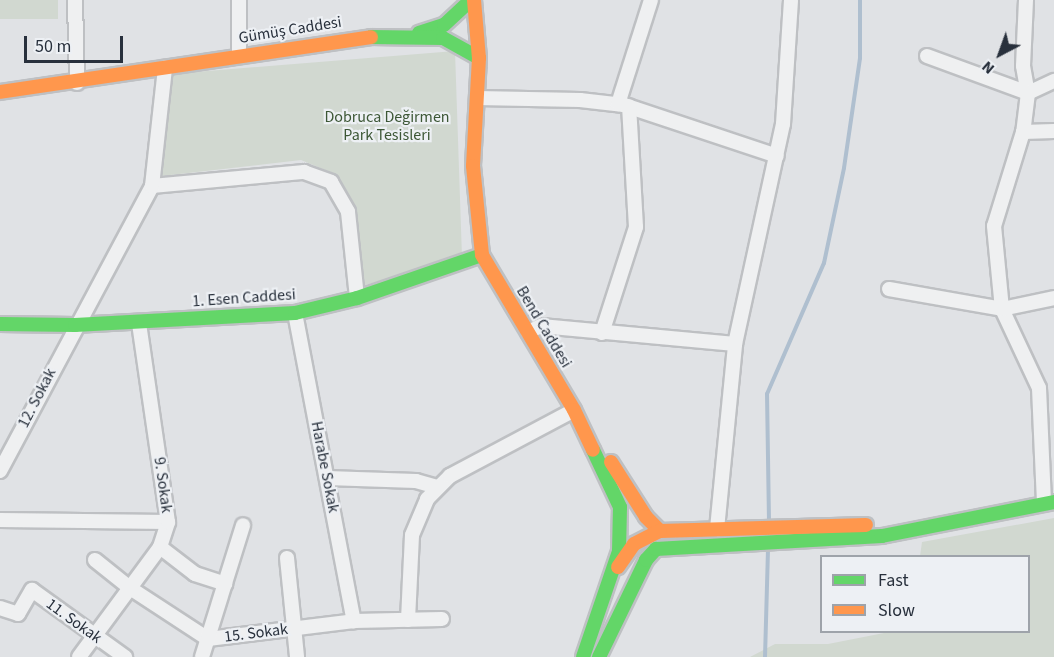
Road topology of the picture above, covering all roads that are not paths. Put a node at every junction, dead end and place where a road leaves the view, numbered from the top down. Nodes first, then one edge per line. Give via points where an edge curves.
1 (75, 0) edge
2 (239, 0) edge
3 (472, 0) edge
4 (651, 0) edge
5 (791, 0) edge
6 (1026, 0) edge
7 (408, 36) junction
8 (239, 55) junction
9 (927, 56) dead end
10 (479, 58) junction
11 (165, 68) junction
12 (1054, 81) edge
13 (76, 83) junction
14 (0, 92) edge
15 (1028, 93) junction
16 (477, 98) junction
17 (624, 105) junction
18 (1054, 131) edge
19 (1023, 132) junction
20 (777, 156) junction
21 (152, 186) junction
22 (482, 255) junction
23 (889, 289) dead end
24 (357, 298) junction
25 (1054, 298) edge
26 (1002, 309) junction
27 (295, 313) junction
28 (139, 322) junction
29 (0, 324) edge
30 (75, 325) junction
31 (528, 332) junction
32 (602, 333) junction
33 (735, 344) junction
34 (574, 410) junction
35 (0, 471) edge
36 (327, 478) junction
37 (437, 487) junction
38 (1049, 502) edge
39 (620, 507) junction
40 (0, 520) edge
41 (168, 522) junction
42 (243, 525) dead end
43 (929, 526) junction
44 (717, 529) junction
45 (652, 535) junction
46 (743, 535) junction
47 (671, 545) junction
48 (160, 547) junction
49 (287, 558) dead end
50 (95, 560) dead end
51 (646, 560) junction
52 (610, 581) junction
53 (225, 584) junction
54 (130, 588) junction
55 (0, 608) edge
56 (442, 619) dead end
57 (408, 620) junction
58 (354, 621) junction
59 (294, 628) junction
60 (95, 635) junction
61 (208, 639) junction
62 (79, 657) edge
63 (125, 657) edge
64 (202, 657) edge
65 (297, 657) edge
66 (583, 657) edge
67 (599, 657) edge

1 - 13 street
2 - 8 street
3 - 7 main road via 444,25
3 - 10 main road, Bend Caddesi
4 - 17 street
5 - 20 street via 787,92
6 - 15 street via 1023,66
7 - 8 main road, Gümüş Caddesi via 359,37
7 - 10 main road via 443,38
8 - 11 main road, Gümüş Caddesi
9 - 15 street
10 - 16 main road, Bend Caddesi
11 - 13 main road, Gümüş Caddesi
11 - 21 street
12 - 15 street
13 - 14 main road, Gümüş Caddesi
15 - 19 street
16 - 17 street
16 - 22 main road, Bend Caddesi via 473,166
17 - 20 street
17 - 32 street via 636,227
18 - 19 street
19 - 26 street via 994,226
20 - 33 street
21 - 24 street via 304,172 331,182 348,212
21 - 30 street, 12. Sokak
22 - 24 main road, 1. Esen Caddesi
22 - 31 main road, Bend Caddesi
23 - 26 street
24 - 27 main road, 1. Esen Caddesi
25 - 26 street
26 - 38 street via 1039,388
27 - 28 main road, 1. Esen Caddesi
27 - 36 street, Harabe Sokak
28 - 30 main road, 1. Esen Caddesi
28 - 41 street, 9. Sokak
29 - 30 main road, 1. Esen Caddesi
30 - 35 street, 12. Sokak
31 - 32 street via 541,326
31 - 34 main road, Bend Caddesi
32 - 33 street
33 - 44 street
34 - 37 street via 462,469
34 - 39 main road, Bend Caddesi
34 - 45 main road via 646,517
36 - 37 street via 416,481
36 - 58 street, Harabe Sokak
37 - 57 street via 420,510 412,535
38 - 43 main road
39 - 45 main road
39 - 52 main road, Bend Caddesi via 619,551
40 - 41 street
41 - 48 street, 9. Sokak
42 - 53 street
43 - 46 main road via 819,525
43 - 46 main road via 882,536 823,539
44 - 45 main road
44 - 46 main road
45 - 47 main road
45 - 51 main road
45 - 52 main road via 625,555
46 - 47 main road
47 - 51 main road via 656,549
48 - 53 street via 195,574
48 - 54 street, 9. Sokak
49 - 59 street
50 - 54 street, 15. Sokak
51 - 67 main road
52 - 66 main road, Bend Caddesi
53 - 61 street
54 - 60 street, 9. Sokak
54 - 61 street, 15. Sokak
55 - 60 street, 11. Sokak via 18,614 32,590
56 - 57 street, 15. Sokak
57 - 58 street, 15. Sokak
58 - 59 street, 15. Sokak
59 - 61 street, 15. Sokak
59 - 65 street
60 - 62 street, 9. Sokak
60 - 63 street, 11. Sokak
61 - 64 street

